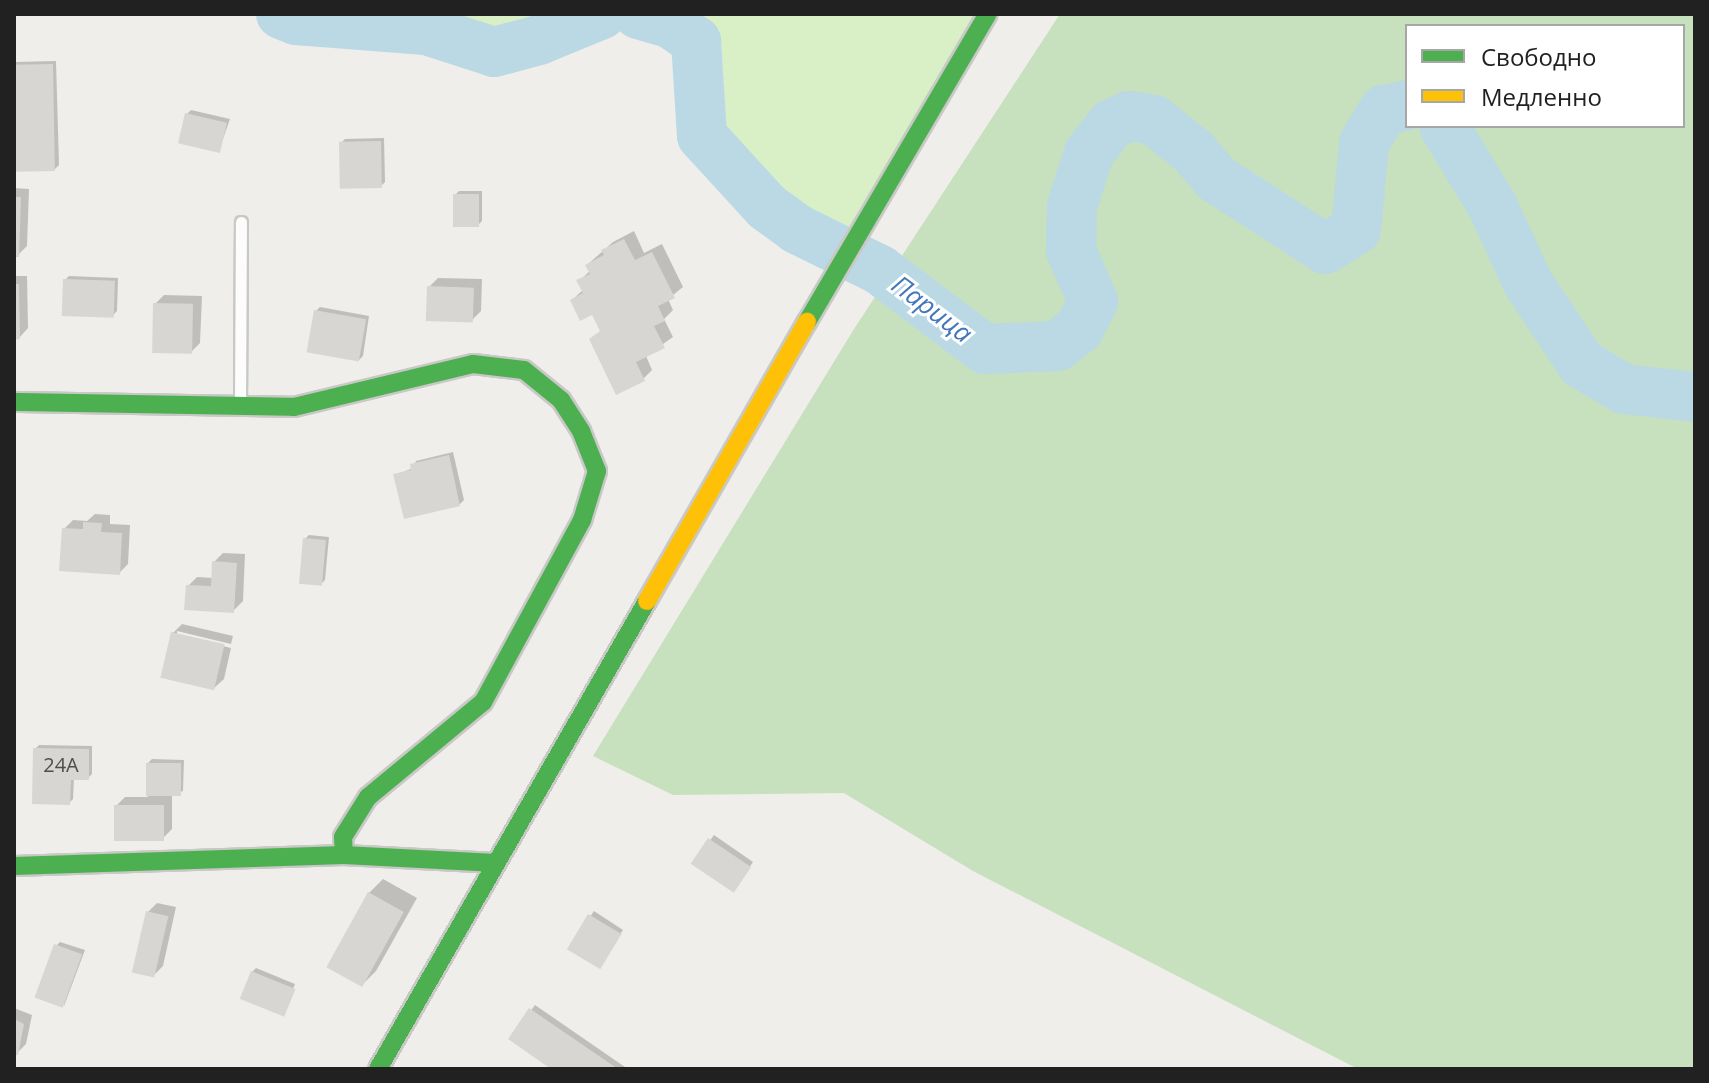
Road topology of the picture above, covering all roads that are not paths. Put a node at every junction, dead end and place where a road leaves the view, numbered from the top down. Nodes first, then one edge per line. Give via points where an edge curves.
1 (988, 14) edge
2 (241, 222) dead end
3 (14, 402) edge
4 (240, 406) junction
5 (344, 855) junction
6 (496, 863) junction
7 (14, 866) edge
8 (378, 1069) edge

1 - 6 street
2 - 4 lane
3 - 4 street
4 - 5 street via 294,407 473,364 497,365 524,370 561,400 597,471 582,520 483,702 368,797 343,837
5 - 6 street
5 - 7 street
6 - 8 street

